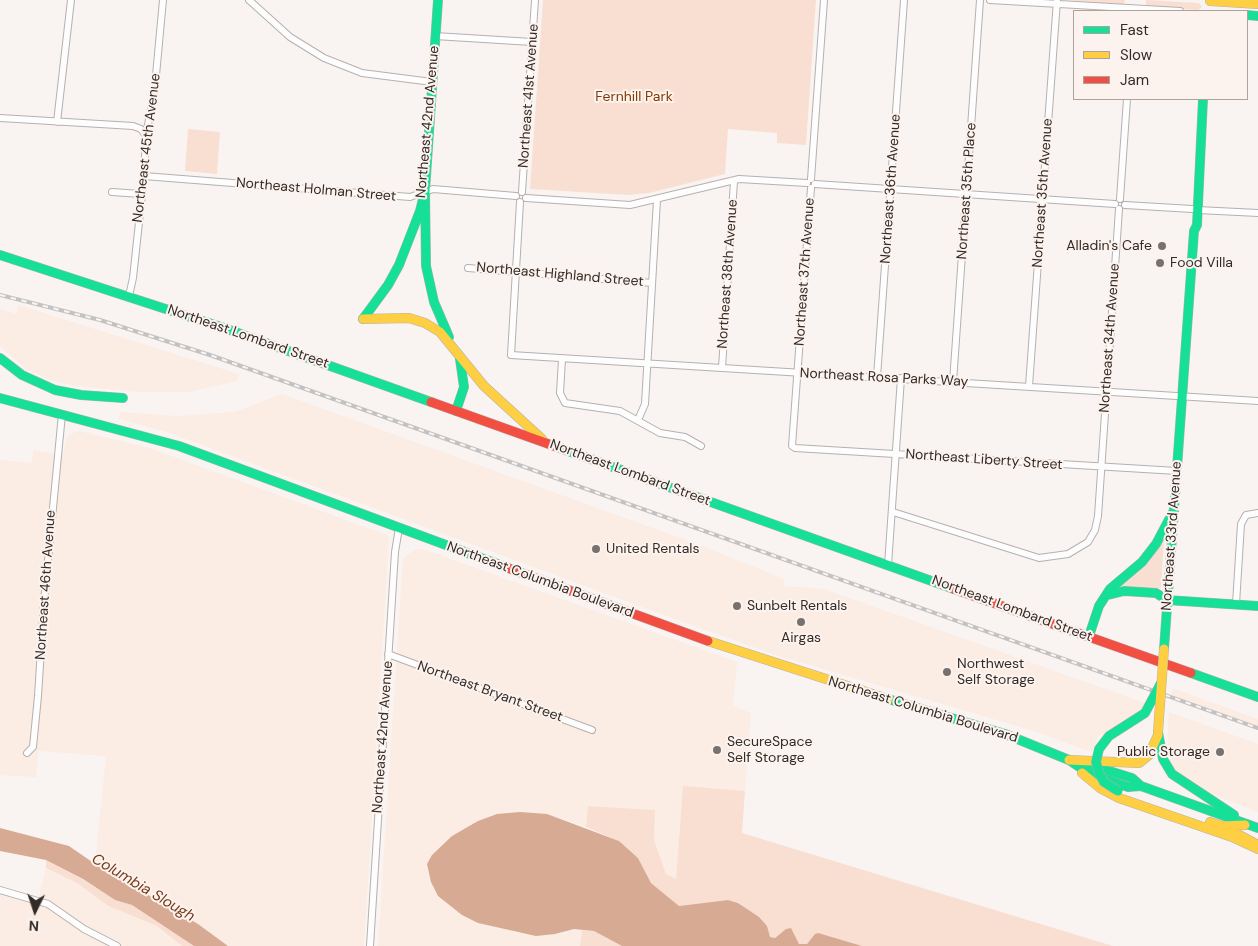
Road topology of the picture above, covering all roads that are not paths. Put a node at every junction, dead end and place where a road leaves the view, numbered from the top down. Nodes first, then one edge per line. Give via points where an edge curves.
1 (71, 0) edge
2 (163, 0) edge
3 (249, 0) edge
4 (438, 0) edge
5 (535, 0) edge
6 (824, 0) edge
7 (904, 0) edge
8 (980, 0) edge
9 (990, 0) edge
10 (1137, 0) edge
11 (1203, 0) edge
12 (1210, 0) edge
13 (1057, 2) edge
14 (1258, 4) edge
15 (1133, 10) edge
16 (435, 36) junction
17 (532, 42) junction
18 (432, 82) junction
19 (1127, 100) edge
20 (1203, 100) edge
21 (0, 118) edge
22 (57, 122) junction
23 (146, 136) junction
24 (144, 176) junction
25 (734, 181) junction
26 (811, 184) junction
27 (890, 189) junction
28 (425, 191) junction
29 (112, 192) dead end
30 (141, 194) junction
31 (967, 194) junction
32 (521, 197) junction
33 (1043, 199) junction
34 (657, 200) junction
35 (1120, 204) junction
36 (1195, 209) junction
37 (1258, 213) edge
38 (0, 255) edge
39 (468, 268) dead end
40 (516, 272) junction
41 (652, 283) junction
42 (129, 296) junction
43 (453, 346) junction
44 (511, 355) joint
45 (0, 358) edge
46 (562, 358) junction
47 (648, 364) junction
48 (722, 368) junction
49 (798, 372) junction
50 (877, 377) junction
51 (900, 378) junction
52 (954, 382) junction
53 (1029, 386) junction
54 (1106, 391) junction
55 (1182, 396) junction
56 (0, 398) edge
57 (123, 398) dead end
58 (1258, 401) edge
59 (456, 411) junction
60 (62, 414) junction
61 (638, 420) junction
62 (548, 444) junction
63 (701, 446) dead end
64 (792, 446) joint
65 (896, 454) junction
66 (1101, 467) junction
67 (1177, 471) junction
68 (893, 512) junction
69 (1173, 512) junction
70 (1258, 513) edge
71 (399, 528) junction
72 (888, 565) junction
73 (1108, 595) junction
74 (1167, 600) junction
75 (1236, 604) junction
76 (1258, 606) edge
77 (1089, 636) junction
78 (388, 654) junction
79 (1161, 683) junction
80 (1258, 697) edge
81 (592, 730) dead end
82 (1158, 732) junction
83 (27, 753) dead end
84 (1069, 760) junction
85 (1247, 824) junction
86 (1222, 826) junction
87 (1258, 828) edge
88 (1258, 845) edge
89 (1258, 849) edge
90 (0, 890) edge
91 (117, 946) edge
92 (370, 946) edge

1 - 22 street
2 - 23 street, Northeast 45th Avenue via 155,86
3 - 18 street via 290,37 328,60 375,75
4 - 16 main road, Northeast 42nd Avenue
5 - 17 street, Northeast 41st Avenue
6 - 26 street, Northeast 37th Avenue
7 - 27 street, Northeast 36th Avenue
8 - 31 street, Northeast 35th Place
9 - 13 street
10 - 15 street
11 - 12 street
12 - 14 main road
13 - 15 street
13 - 33 street, Northeast 35th Avenue
16 - 17 street
16 - 18 main road, Northeast 42nd Avenue
17 - 32 street, Northeast 41st Avenue
18 - 28 main road, Northeast 42nd Avenue
19 - 35 street, Northeast 34th Avenue
20 - 36 main road, Northeast 33rd Avenue
21 - 22 street
22 - 23 street via 133,126
23 - 24 street, Northeast 45th Avenue
24 - 28 street, Northeast Holman Street via 410,197
24 - 30 street, Northeast 45th Avenue
25 - 26 street, Northeast Holman Street via 749,179
25 - 34 street, Northeast Holman Street
25 - 48 street, Northeast 38th Avenue
26 - 27 street, Northeast Holman Street
26 - 49 street, Northeast 37th Avenue
27 - 31 street, Northeast Holman Street
27 - 50 street, Northeast 36th Avenue
28 - 32 street, Northeast Holman Street
28 - 43 main road via 426,266 434,302
28 - 43 main road, Northeast 42nd Avenue via 395,274 363,319 392,316 418,320 440,332
29 - 30 street
30 - 42 street, Northeast 45th Avenue
31 - 33 street, Northeast Holman Street
31 - 52 street, Northeast 35th Place
32 - 34 street, Northeast Holman Street via 621,205
32 - 40 street, Northeast 41st Avenue
33 - 35 street, Northeast Holman Street
33 - 53 street, Northeast 35th Avenue
34 - 41 street
35 - 36 street, Northeast Holman Street
35 - 54 street, Northeast 34th Avenue
36 - 37 street, Northeast Holman Street
36 - 55 main road, Northeast 33rd Avenue via 1197,225
38 - 42 main road, Northeast Lombard Street
39 - 40 street, Northeast Highland Street
40 - 41 street, Northeast Highland Street
40 - 44 street, Northeast 41st Avenue
41 - 47 street
42 - 59 main road, Northeast Lombard Street
43 - 59 main road via 464,377
43 - 62 main road via 484,386
44 - 46 street, Northeast Rosa Parks Way
45 - 57 main road via 22,375 55,390 80,396
46 - 47 street, Northeast Rosa Parks Way
46 - 61 street via 560,393 565,403 620,411
47 - 48 street, Northeast Rosa Parks Way
47 - 61 street via 644,410
48 - 49 street, Northeast Rosa Parks Way
49 - 50 street, Northeast Rosa Parks Way
49 - 64 street, Northeast 37th Avenue
50 - 51 street, Northeast Rosa Parks Way
51 - 52 street, Northeast Rosa Parks Way
51 - 65 street
52 - 53 street, Northeast Rosa Parks Way
53 - 54 street, Northeast Rosa Parks Way
54 - 55 street, Northeast Rosa Parks Way
54 - 66 street, Northeast 34th Avenue
55 - 58 street, Northeast Rosa Parks Way
55 - 67 main road, Northeast 33rd Avenue
56 - 60 main road, Northeast Columbia Boulevard
59 - 62 main road, Northeast Lombard Street
60 - 71 main road, Northeast Columbia Boulevard via 165,442
60 - 83 street, Northeast 46th Avenue via 38,696 32,747
61 - 63 street via 660,433 685,437
62 - 72 main road, Northeast Lombard Street
64 - 65 street, Northeast Liberty Street
65 - 66 street, Northeast Liberty Street
65 - 68 street
66 - 67 street, Northeast Liberty Street
66 - 68 street, Northeast 34th Avenue via 1095,530 1082,547 1061,556 1045,558 1022,554
67 - 69 main road, Northeast 33rd Avenue
68 - 72 street
69 - 73 main road via 1149,554 1110,589
69 - 74 main road, Northeast 33rd Avenue
70 - 75 street via 1246,515 1241,524
71 - 78 street, Northeast 42nd Avenue
71 - 84 main road, Northeast Columbia Boulevard via 722,647 1005,734
72 - 77 main road, Northeast Lombard Street
73 - 74 main road via 1138,592 1156,594
73 - 77 main road via 1099,606
74 - 75 main road
74 - 79 main road, Northeast 33rd Avenue, bridge
75 - 76 main road
77 - 80 main road, Northeast Lombard Street
78 - 81 street, Northeast Bryant Street
78 - 92 street, Northeast 42nd Avenue
79 - 82 main road, Northeast 33rd Avenue, bridge
79 - 86 main road, bridge via 1145,712 1101,745 1096,758 1099,773 1109,786
82 - 84 main road, Northeast 33rd Avenue via 1149,755 1141,762
82 - 85 main road via 1163,759 1177,778
84 - 85 main road, Northeast Columbia Boulevard via 1132,778 1141,786
84 - 89 main road via 1087,778 1111,794 1232,836
85 - 86 main road
85 - 87 main road, Northeast Columbia Boulevard
86 - 88 main road
90 - 91 street via 48,904 84,929

